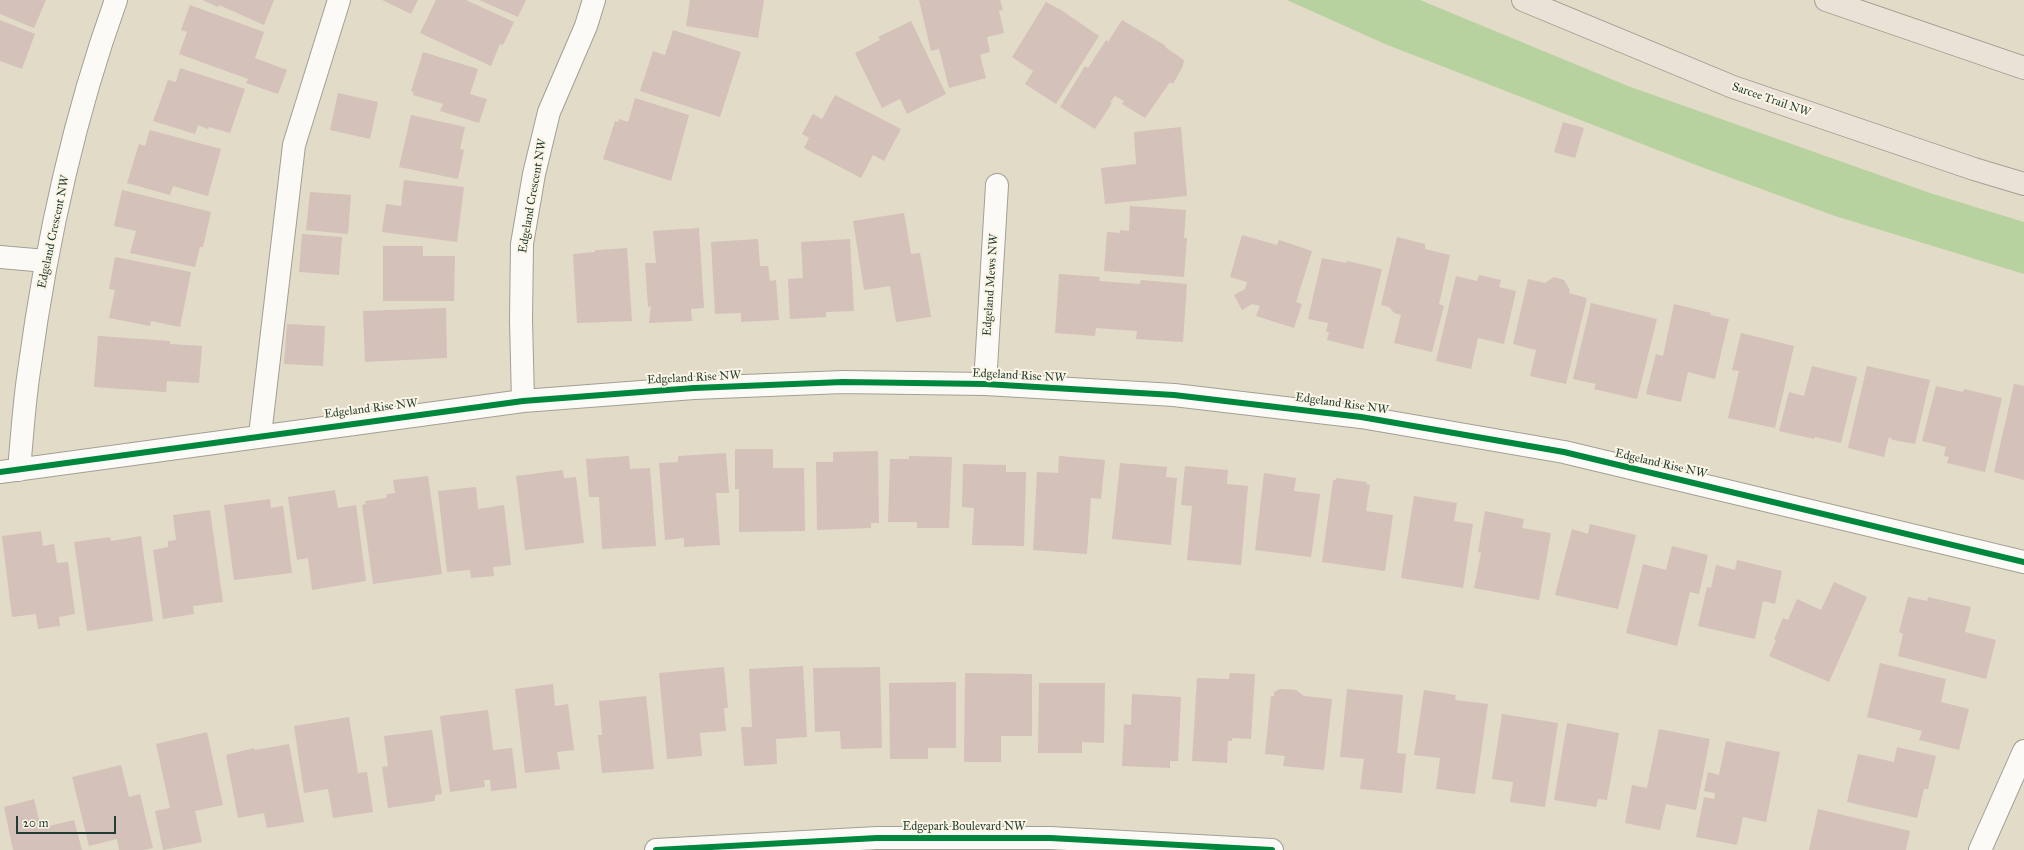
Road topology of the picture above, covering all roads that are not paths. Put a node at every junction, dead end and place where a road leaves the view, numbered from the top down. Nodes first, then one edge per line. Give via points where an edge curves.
1 (116, 0) edge
2 (340, 0) edge
3 (594, 0) edge
4 (1523, 0) edge
5 (1826, 0) edge
6 (2024, 68) edge
7 (2024, 184) edge
8 (997, 185) dead end
9 (0, 257) edge
10 (46, 261) junction
11 (985, 384) junction
12 (523, 401) junction
13 (260, 435) junction
14 (9, 471) edge
15 (2024, 562) edge
16 (2024, 751) edge
17 (656, 850) edge
18 (1272, 850) edge
19 (1980, 850) edge

1 - 10 street, Edgeland Crescent NW via 99,48 64,179
2 - 13 street via 294,145
3 - 12 street, Edgeland Crescent NW via 586,26 549,112 534,174 522,244 520,320
4 - 7 main road, Sarcee Trail NW via 1733,87
5 - 6 main road
8 - 11 street, Edgeland Mews NW
9 - 10 street
10 - 14 street, Edgeland Crescent NW via 29,371
11 - 12 street, Edgeland Rise NW via 843,382 694,388
11 - 15 street, Edgeland Rise NW via 1174,395 1361,417 1564,452
12 - 13 street, Edgeland Rise NW
13 - 14 street, Edgeland Rise NW
16 - 19 street
17 - 18 street, Edgepark Boulevard NW via 877,838 1050,838

